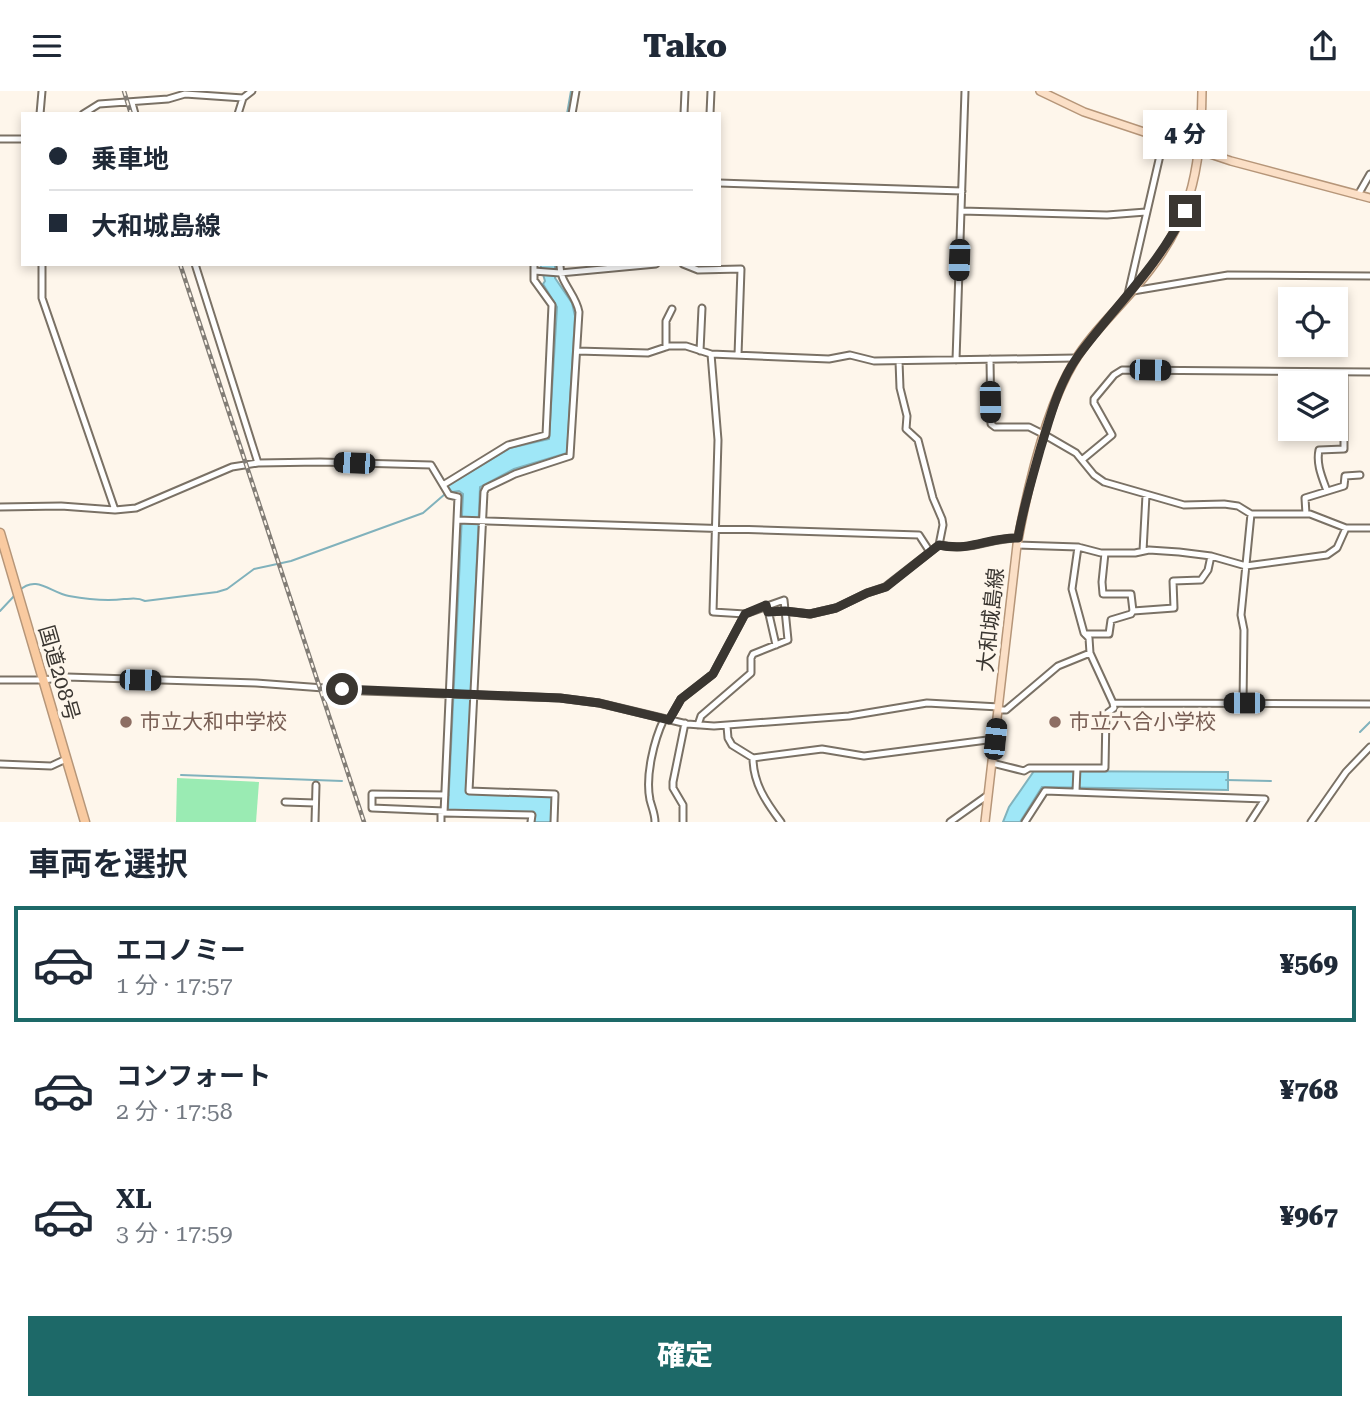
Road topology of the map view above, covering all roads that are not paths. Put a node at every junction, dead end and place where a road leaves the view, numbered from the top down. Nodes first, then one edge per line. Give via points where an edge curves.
1 (42, 91) edge
2 (168, 91) edge
3 (252, 91) edge
4 (576, 91) edge
5 (685, 91) edge
6 (710, 91) edge
7 (965, 91) edge
8 (1202, 91) edge
9 (1043, 92) edge
10 (243, 98) junction
11 (168, 99) junction
12 (132, 103) junction
13 (40, 112) edge
14 (86, 112) edge
15 (134, 112) edge
16 (239, 112) edge
17 (572, 112) edge
18 (684, 112) edge
19 (710, 112) edge
20 (1164, 138) junction
21 (0, 139) edge
22 (21, 139) edge
23 (1200, 150) junction
24 (1370, 174) edge
25 (721, 183) edge
26 (962, 191) junction
27 (1359, 195) junction
28 (1370, 198) edge
29 (961, 211) junction
30 (1146, 212) junction
31 (42, 266) edge
32 (196, 266) edge
33 (560, 266) edge
34 (634, 266) edge
35 (688, 266) edge
36 (534, 268) edge
37 (559, 273) junction
38 (1370, 276) edge
39 (1130, 294) junction
40 (702, 307) dead end
41 (672, 309) dead end
42 (666, 347) junction
43 (577, 351) junction
44 (700, 351) junction
45 (711, 354) junction
46 (738, 355) junction
47 (1076, 358) junction
48 (990, 359) junction
49 (956, 360) junction
50 (899, 361) junction
51 (1278, 371) edge
52 (1348, 372) edge
53 (1370, 372) edge
54 (1045, 435) junction
55 (1344, 441) edge
56 (1083, 459) junction
57 (258, 463) junction
58 (1360, 475) dead end
59 (443, 485) junction
60 (1327, 491) junction
61 (1146, 495) junction
62 (0, 507) edge
63 (115, 510) junction
64 (1251, 513) junction
65 (1306, 514) junction
66 (457, 520) junction
67 (482, 522) junction
68 (1346, 528) junction
69 (716, 529) junction
70 (1370, 529) edge
71 (0, 533) edge
72 (1017, 542) junction
73 (939, 545) junction
74 (1078, 547) junction
75 (1143, 551) junction
76 (930, 552) junction
77 (1105, 553) junction
78 (1211, 556) junction
79 (1246, 566) junction
80 (767, 608) junction
81 (785, 611) junction
82 (1133, 611) junction
83 (745, 614) junction
84 (1085, 634) junction
85 (776, 645) junction
86 (1090, 653) junction
87 (0, 680) edge
88 (43, 680) junction
89 (450, 694) junction
90 (473, 695) junction
91 (1113, 703) junction
92 (1244, 703) junction
93 (1370, 704) edge
94 (999, 709) junction
95 (667, 719) junction
96 (685, 723) junction
97 (698, 725) junction
98 (727, 726) junction
99 (995, 739) junction
100 (1370, 747) edge
101 (753, 758) junction
102 (66, 759) junction
103 (992, 763) junction
104 (0, 764) edge
105 (1077, 768) junction
106 (316, 785) dead end
107 (1076, 788) junction
108 (988, 795) junction
109 (445, 796) junction
110 (285, 802) dead end
111 (315, 803) junction
112 (443, 811) junction
113 (85, 822) edge
114 (315, 822) edge
115 (441, 822) edge
116 (531, 822) edge
117 (554, 822) edge
118 (655, 822) edge
119 (683, 822) edge
120 (781, 822) edge
121 (950, 822) edge
122 (985, 822) edge
123 (1025, 822) edge
124 (1250, 822) edge
125 (1311, 822) edge

1 - 13 street
2 - 11 street
3 - 10 street
4 - 17 street
5 - 18 street
6 - 19 street
7 - 26 street
8 - 23 main road, 大和城島線
9 - 20 main road via 1084,112
10 - 11 street via 185,94
10 - 16 street
11 - 12 street
12 - 14 street via 99,104
12 - 15 street
20 - 23 main road
20 - 30 street
21 - 22 street
23 - 27 main road
23 - 39 main road, 大和城島線 via 1190,196 1175,232
24 - 27 street
25 - 26 street
26 - 29 street
27 - 28 main road
29 - 30 street
29 - 49 street
30 - 39 street
31 - 63 street via 42,298
32 - 57 street
33 - 37 street
34 - 37 street
35 - 46 street via 741,269
36 - 37 street
36 - 59 street via 534,280 552,305 546,435 508,445
37 - 43 street via 577,301
38 - 39 street via 1228,275
39 - 47 main road, 大和城島線
40 - 44 street
41 - 42 street via 666,321
42 - 43 street via 648,353
42 - 44 street
43 - 67 street via 570,457 486,488
44 - 45 street
45 - 46 street
45 - 69 street via 718,440
46 - 50 street via 829,359 850,355
47 - 48 street
47 - 54 main road, 大和城島線 via 1058,392
48 - 49 street
48 - 54 street via 991,424 1029,427
49 - 50 street
50 - 73 street via 906,429 918,440 942,519
51 - 56 street via 1122,370 1094,399 1112,435
52 - 53 street
54 - 56 street
54 - 72 main road, 大和城島線
55 - 60 street via 1344,449 1319,450 1317,463
56 - 61 street via 1104,482
57 - 59 street via 431,465
57 - 63 street via 232,467 136,508
58 - 60 street via 1345,476 1344,486
59 - 66 street via 449,495 458,497
60 - 65 street via 1305,498
61 - 64 street via 1184,505 1238,506
61 - 75 street
62 - 63 street
64 - 65 street
64 - 79 street
65 - 68 street
66 - 67 street
66 - 89 street
67 - 69 street
67 - 90 street
68 - 70 street
68 - 79 street via 1337,548 1327,555
69 - 76 street via 919,535
69 - 83 street via 713,613
71 - 88 highway, 国道208号
72 - 73 street via 956,549
72 - 74 street
72 - 94 main road, 大和城島線
73 - 76 street
74 - 77 street
74 - 84 street via 1072,589
75 - 77 street
75 - 78 street
76 - 81 street via 886,587 836,608 810,614
77 - 82 street via 1104,594 1131,594
78 - 79 street
78 - 82 street via 1201,580 1173,581 1174,608
79 - 92 street via 1241,615
80 - 81 street
80 - 81 street via 784,600
80 - 83 street
80 - 85 street
81 - 85 street via 788,640
82 - 84 street via 1111,620 1109,634
83 - 95 street via 713,674 681,699
84 - 86 street
85 - 97 street via 753,654 751,673 701,716
86 - 91 street
86 - 94 street via 1058,666 1006,710
87 - 88 street
88 - 89 street via 245,682
88 - 102 highway, 国道208号
89 - 90 street
89 - 109 street
90 - 95 street via 560,698
90 - 117 street via 469,791 555,794
91 - 92 street
91 - 105 street via 1114,708 1106,714 1105,768
92 - 93 street
94 - 98 street via 927,703 849,716
94 - 99 main road, 大和城島線
95 - 96 street
95 - 118 street via 658,732 652,758 650,798
96 - 97 street
96 - 119 street via 673,782 683,805
97 - 98 street
98 - 101 street via 732,745
99 - 101 street via 864,756 822,749
99 - 103 main road, 大和城島線
100 - 125 street
101 - 120 street via 755,780
102 - 104 street via 51,766
102 - 113 highway, 国道208号
103 - 105 street via 1024,771
103 - 108 main road, 大和城島線
105 - 107 street
106 - 111 street
107 - 123 street via 1045,791
107 - 124 street via 1265,799
108 - 121 street
108 - 122 main road, 大和城島線
109 - 112 street
109 - 112 street via 372,794 372,808
110 - 111 street
111 - 114 street
112 - 115 street
112 - 116 street via 532,815

